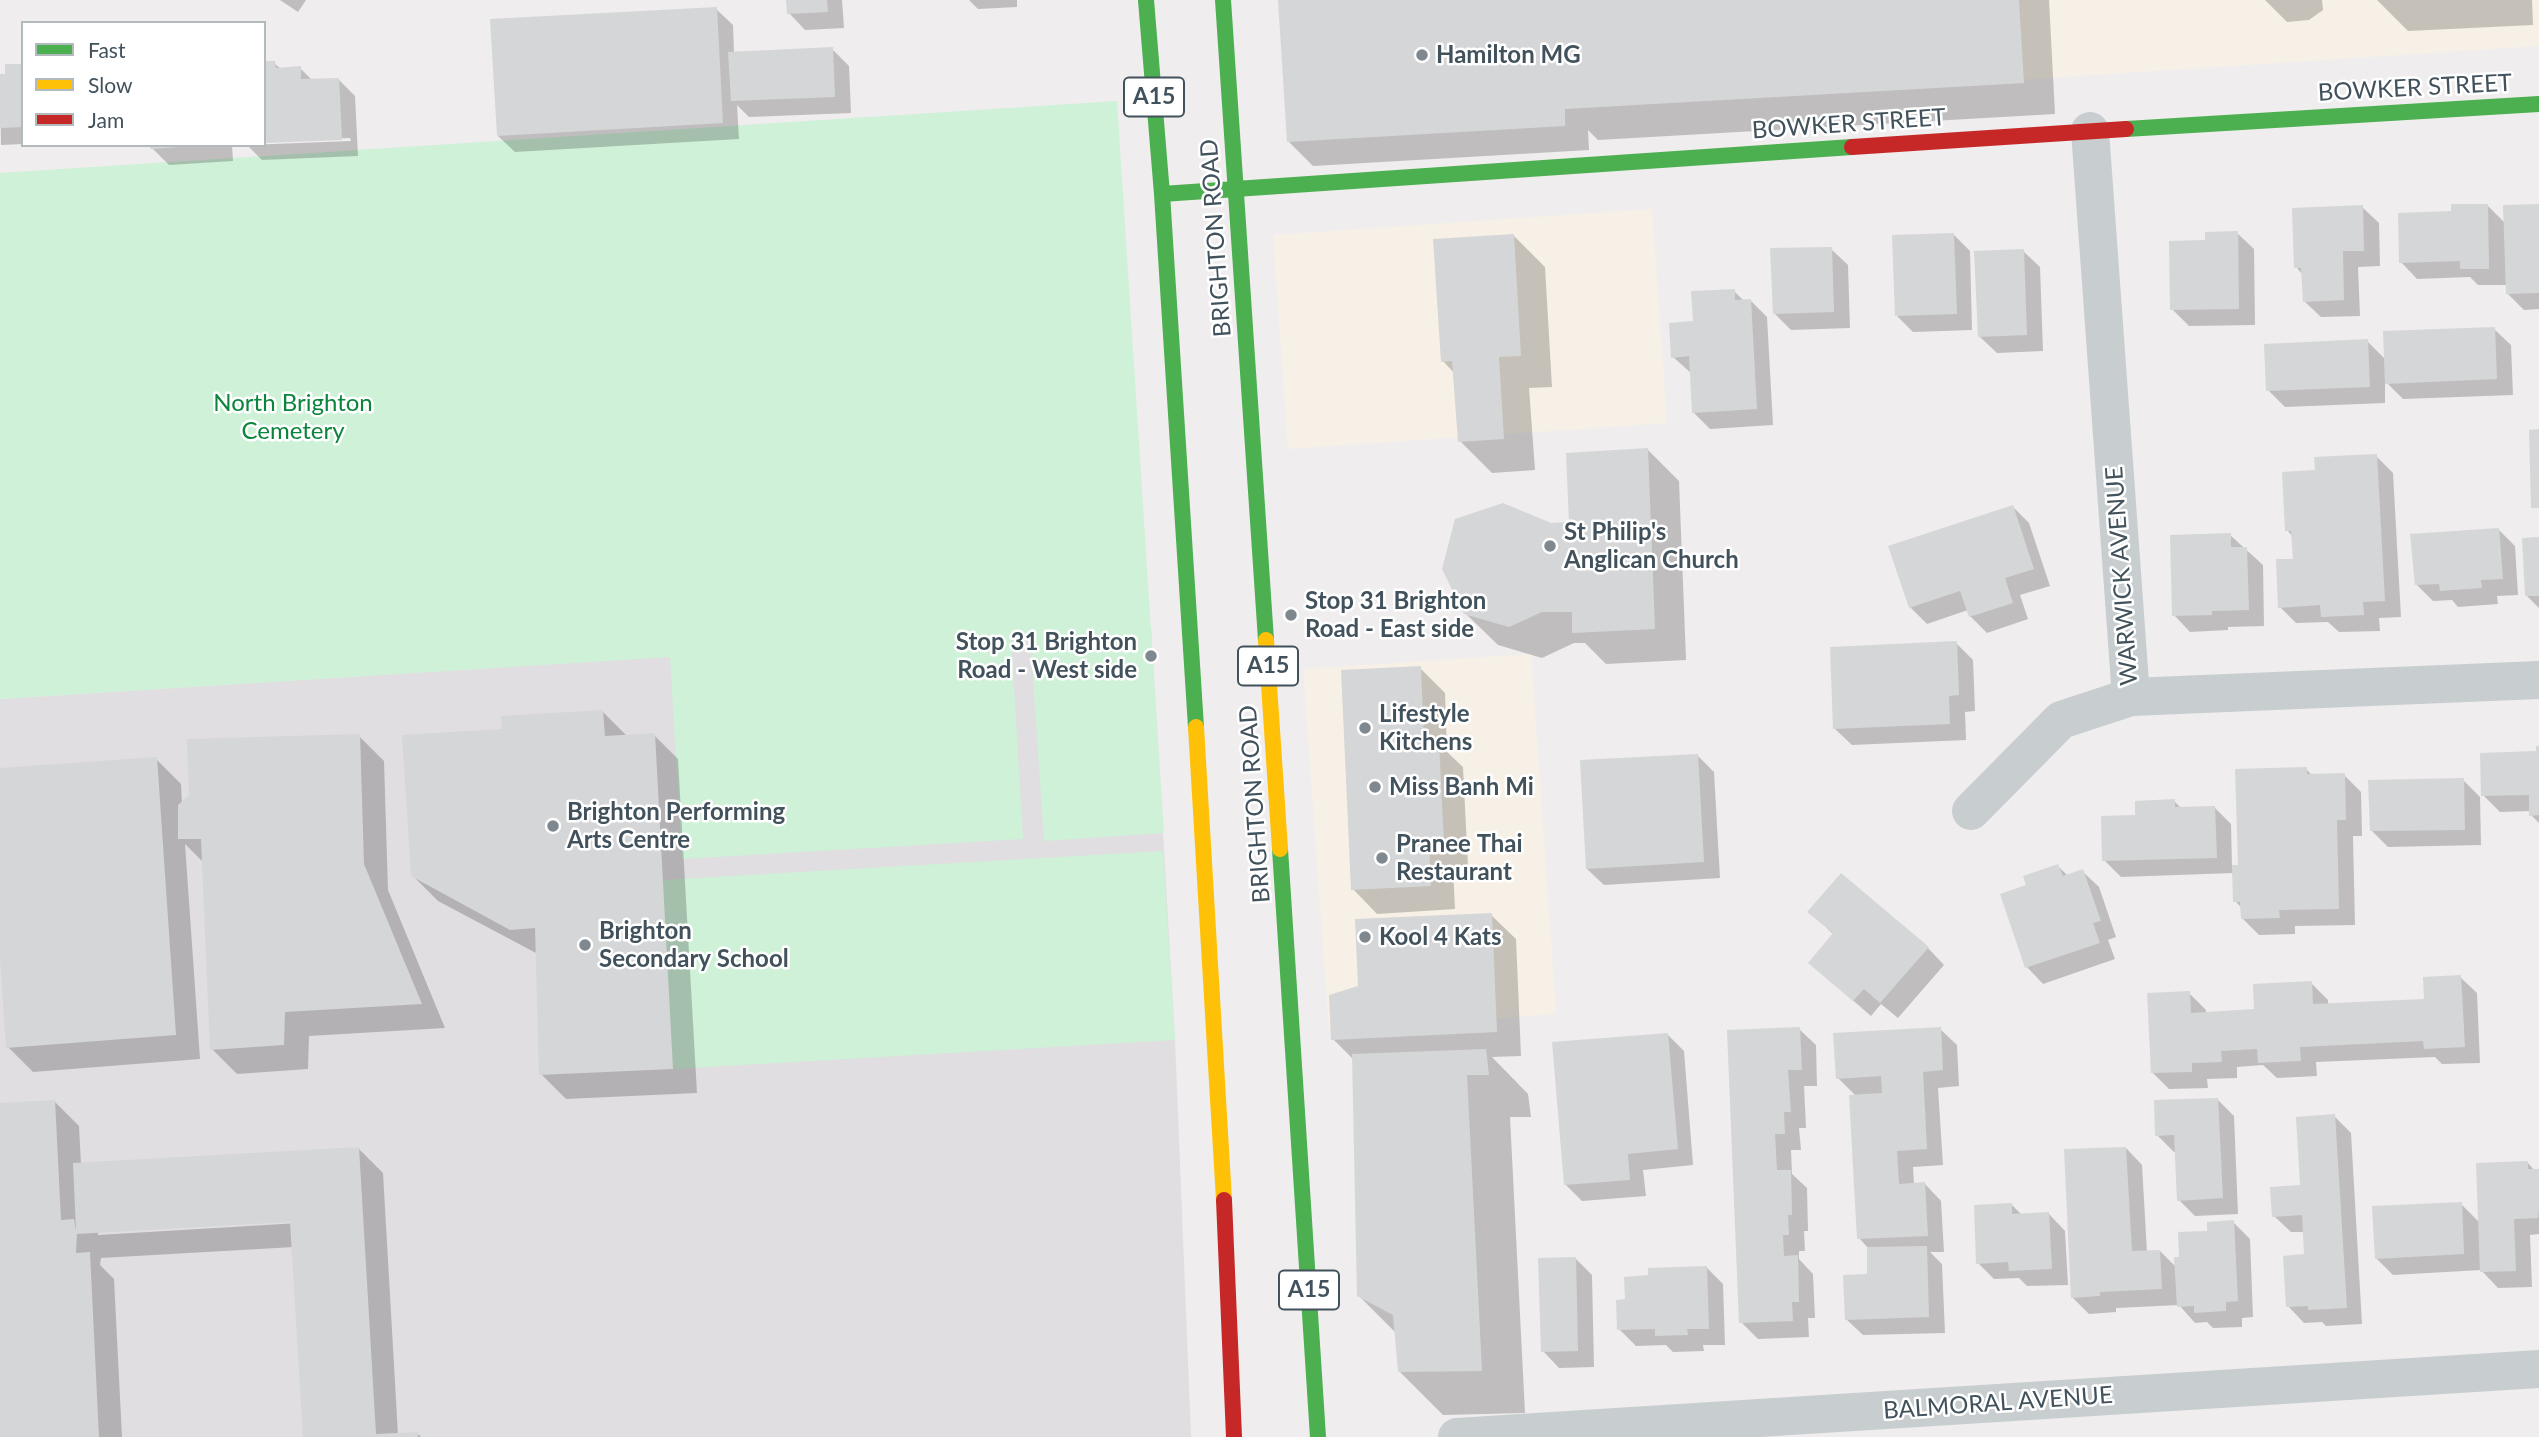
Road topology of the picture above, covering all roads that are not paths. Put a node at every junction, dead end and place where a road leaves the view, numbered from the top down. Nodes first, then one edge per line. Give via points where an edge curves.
1 (1146, 0) edge
2 (1223, 0) edge
3 (2539, 104) edge
4 (2090, 131) junction
5 (1236, 189) junction
6 (1161, 194) junction
7 (2539, 680) edge
8 (2130, 697) junction
9 (1971, 811) dead end
10 (2539, 1369) edge
11 (1234, 1437) edge
12 (1318, 1437) edge
13 (1457, 1437) edge

1 - 6 main road, A15
2 - 5 main road, BRIGHTON ROAD / A15
3 - 4 main road, BOWKER STREET
4 - 5 main road, BOWKER STREET
4 - 8 street, WARWICK AVENUE
5 - 6 main road, BOWKER STREET
5 - 12 main road, BRIGHTON ROAD / A15
6 - 11 main road, A15 via 1222,1147
7 - 8 street, WARWICK AVENUE
8 - 9 street via 2061,720
10 - 13 street, BALMORAL AVENUE

